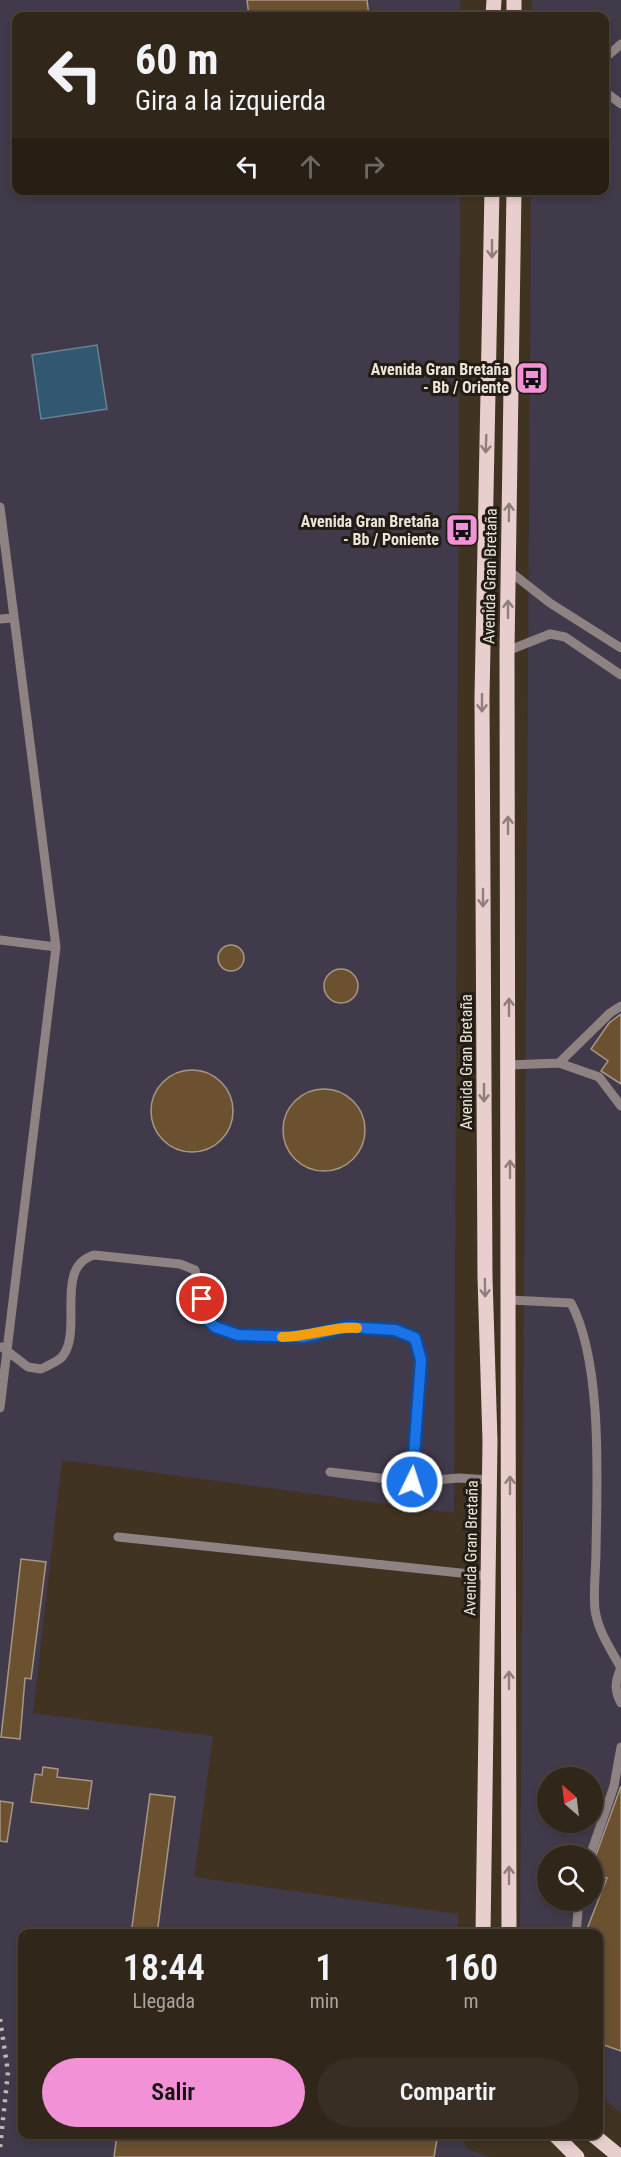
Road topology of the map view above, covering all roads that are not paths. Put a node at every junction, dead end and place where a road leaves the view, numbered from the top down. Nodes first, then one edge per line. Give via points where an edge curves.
1 (621, 44) edge
2 (609, 55) edge
3 (609, 95) edge
4 (621, 104) edge
5 (492, 195) edge
6 (514, 195) edge
7 (0, 507) edge
8 (508, 570) junction
9 (13, 618) junction
10 (0, 619) edge
11 (591, 630) junction
12 (621, 648) edge
13 (584, 649) junction
14 (507, 651) junction
15 (621, 675) edge
16 (0, 940) edge
17 (56, 947) junction
18 (621, 1006) edge
19 (559, 1064) junction
20 (509, 1065) junction
21 (621, 1106) edge
22 (510, 1299) junction
23 (3, 1347) edge
24 (0, 1408) edge
25 (330, 1472) dead end
26 (490, 1480) junction
27 (412, 1482) junction
28 (118, 1537) dead end
29 (489, 1576) junction
30 (621, 1702) edge
31 (621, 1748) edge
32 (594, 1845) edge
33 (578, 1911) edge
34 (483, 1929) edge
35 (509, 1929) edge
36 (576, 1929) edge
37 (559, 2139) edge
38 (598, 2139) edge
39 (577, 2157) edge
40 (620, 2157) edge

1 - 2 lane
3 - 4 lane
5 -> 26 main road, Avenida Gran Bretaña via 482,697
8 -> 6 main road, Avenida Gran Bretaña
7 - 9 lane
8 - 11 lane
14 -> 8 main road, Avenida Gran Bretaña
9 - 10 lane
9 - 17 lane
11 - 12 lane
11 - 13 lane
13 - 14 lane via 565,637 550,634
13 - 15 lane
20 -> 14 main road, Avenida Gran Bretaña
16 - 17 lane
17 - 23 lane
18 - 19 lane
19 - 20 lane
19 - 21 lane via 599,1077
22 -> 20 main road, Avenida Gran Bretaña
22 - 30 lane via 572,1303 579,1317 591,1371 598,1469 595,1611 605,1641 621,1668 615,1690
35 -> 22 main road, Avenida Gran Bretaña
23 - 24 lane
23 - 27 lane via 28,1367 41,1369 62,1356 67,1343 74,1269 83,1258 94,1255 180,1264 195,1270 206,1318 215,1327 238,1335 303,1337 347,1327 395,1330 415,1338 421,1360
25 - 27 lane
26 - 27 lane
26 - 29 main road, Avenida Gran Bretaña
28 - 29 lane
29 - 34 main road, Avenida Gran Bretaña
31 - 32 lane via 614,1786
33 - 36 lane
37 - 39 main road
38 - 40 main road

